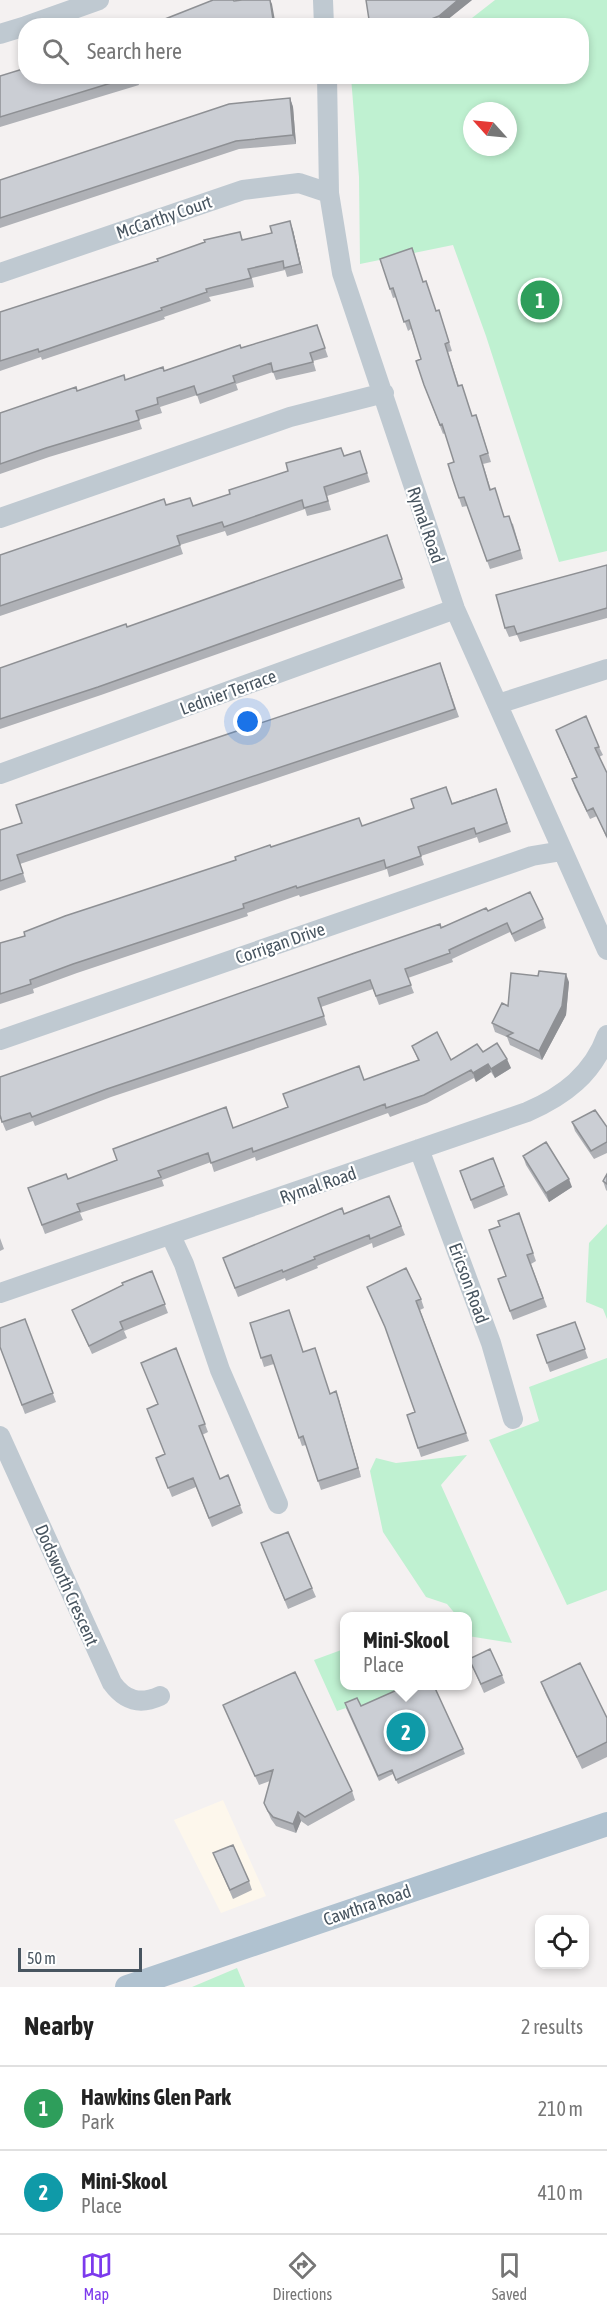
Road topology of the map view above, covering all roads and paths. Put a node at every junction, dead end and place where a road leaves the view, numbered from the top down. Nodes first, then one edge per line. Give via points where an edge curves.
1 (99, 0) edge
2 (322, 0) edge
3 (48, 18) edge
4 (323, 18) edge
5 (18, 28) edge
6 (0, 34) edge
7 (327, 84) edge
8 (329, 193) junction
9 (0, 273) edge
10 (384, 393) junction
11 (0, 518) edge
12 (455, 609) junction
13 (607, 669) edge
14 (498, 704) junction
15 (0, 774) edge
16 (562, 851) junction
17 (607, 950) edge
18 (607, 1035) edge
19 (0, 1040) edge
20 (602, 1064) edge
21 (419, 1149) junction
22 (171, 1236) junction
23 (0, 1293) edge
24 (513, 1419) dead end
25 (0, 1436) edge
26 (278, 1504) dead end
27 (160, 1696) dead end
28 (607, 1824) edge
29 (127, 1987) edge

1 - 3 street
2 - 4 street
5 - 6 street
7 - 8 street, Rymal Road
8 - 9 street, McCarthy Court via 299,183 243,190
8 - 10 street, Rymal Road via 342,273
10 - 11 street via 290,417
10 - 12 street, Rymal Road
12 - 14 street, Rymal Road
12 - 15 street, Lednier Terrace
13 - 14 street
14 - 16 street, Rymal Road
16 - 17 street, Rymal Road
16 - 19 street, Corrigan Drive via 532,856
18 - 20 street, Rymal Road
20 - 21 street, Rymal Road via 546,1104
21 - 22 street, Rymal Road
21 - 24 street, Ericson Road via 491,1343
22 - 23 street, Rymal Road
22 - 26 street via 220,1370
25 - 27 street, Dodsworth Crescent via 112,1683 118,1692 135,1701 144,1703
28 - 29 main road, Cawthra Road

